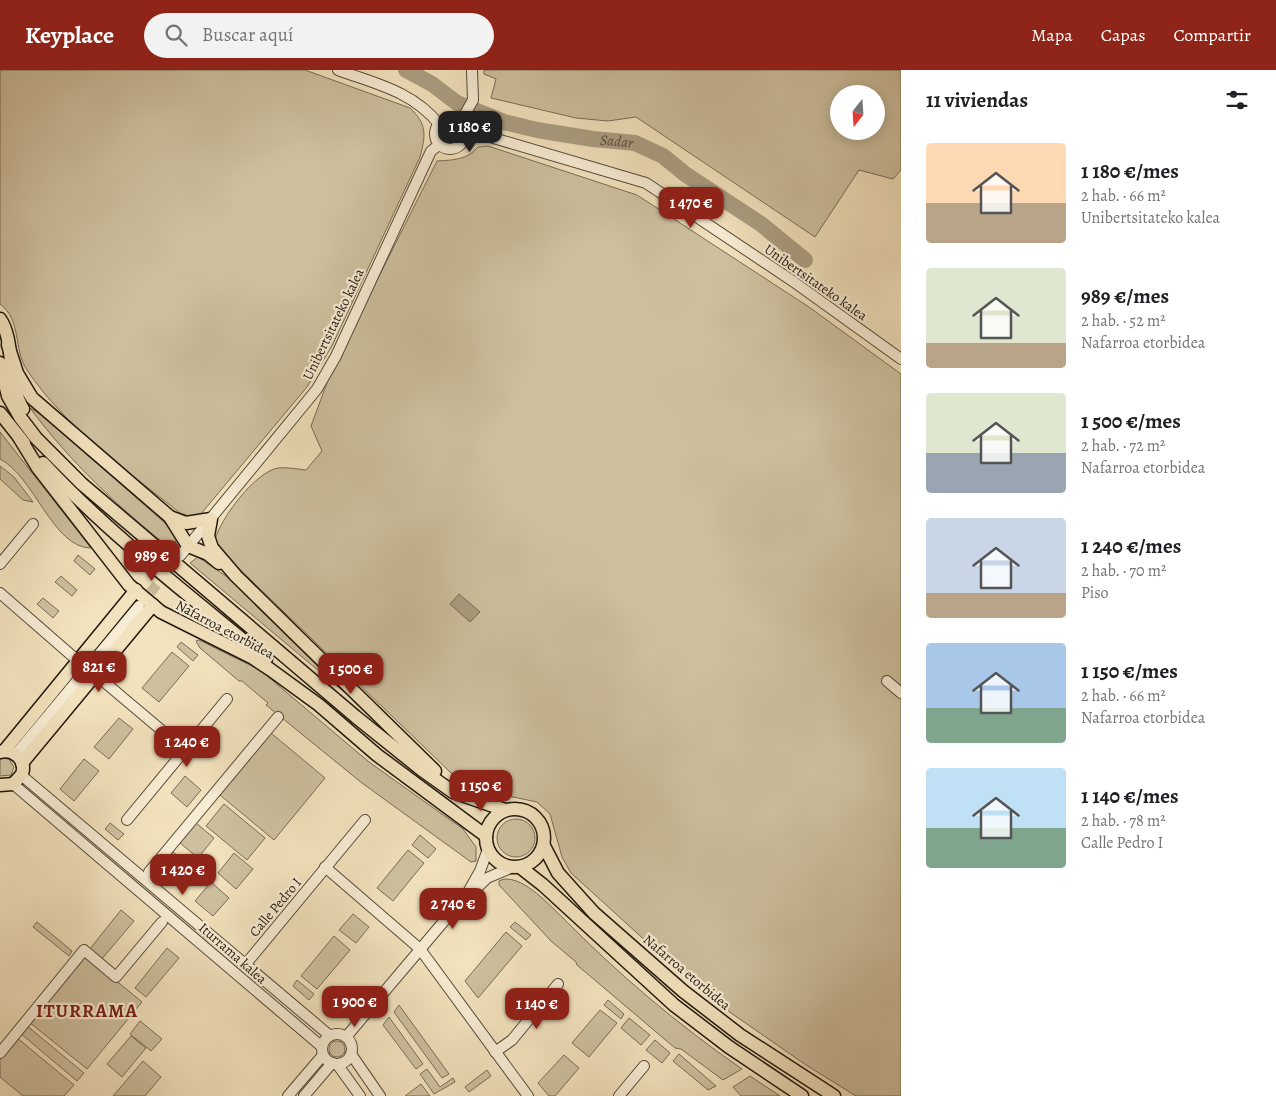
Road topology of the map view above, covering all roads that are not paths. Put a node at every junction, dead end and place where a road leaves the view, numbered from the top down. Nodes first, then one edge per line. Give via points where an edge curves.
1 (338, 70) edge
2 (472, 70) edge
3 (439, 124) junction
4 (464, 124) junction
5 (439, 145) junction
6 (0, 319) edge
7 (3, 343) edge
8 (901, 359) edge
9 (0, 364) edge
10 (0, 412) edge
11 (19, 438) junction
12 (60, 460) junction
13 (170, 517) junction
14 (212, 519) junction
15 (33, 524) dead end
16 (184, 551) junction
17 (0, 564) edge
18 (236, 576) junction
19 (136, 590) junction
20 (0, 593) edge
21 (153, 605) junction
22 (139, 606) tunnel mouth
23 (78, 662) junction
24 (96, 675) junction
25 (887, 682) dead end
26 (901, 693) edge
27 (227, 699) dead end
28 (313, 700) junction
29 (278, 717) dead end
30 (186, 750) junction
31 (11, 766) edge
32 (485, 804) junction
33 (505, 810) junction
34 (127, 820) dead end
35 (365, 820) dead end
36 (486, 836) junction
37 (544, 846) junction
38 (488, 850) junction
39 (326, 867) junction
40 (517, 867) junction
41 (149, 872) dead end
42 (467, 894) junction
43 (162, 922) dead end
44 (420, 949) junction
45 (245, 965) junction
46 (558, 984) dead end
47 (329, 1035) junction
48 (346, 1037) junction
49 (322, 1051) junction
50 (495, 1052) junction
51 (0, 1053) edge
52 (351, 1054) junction
53 (335, 1064) junction
54 (644, 1066) dead end
55 (288, 1096) edge
56 (304, 1096) edge
57 (360, 1096) edge
58 (380, 1096) edge
59 (528, 1096) edge
60 (619, 1096) edge
61 (802, 1096) edge
62 (834, 1096) edge

1 - 3 street via 405,94
2 - 4 street via 473,100
3 - 4 street via 447,119
3 - 5 street via 435,137
4 - 5 street via 462,143 458,147 449,149
4 - 8 street, Unibertsitateko kalea via 490,137 646,183 794,282
5 - 14 street, Unibertsitateko kalea via 431,151 336,356 316,388
6 - 7 main road, Nafarroa etorbidea via 7,335
7 - 12 main road, Nafarroa etorbidea via 21,406
7 - 13 main road via 32,398
9 - 12 main road, Nafarroa etorbidea via 8,396 20,417 36,438
10 - 11 main road, Nafarroa etorbidea
11 - 19 main road, Nafarroa etorbidea via 38,468
11 - 28 main road, Nafarroa etorbidea via 67,488
12 - 32 main road, Nafarroa etorbidea via 82,484 152,545 356,717 453,792
13 - 14 main road via 186,524
13 - 16 main road
14 - 16 street, Unibertsitateko kalea
14 - 18 main road via 208,536 212,548
15 - 17 street
16 - 18 main road via 208,554
18 - 32 main road via 435,771
19 - 21 main road, Nafarroa etorbidea
19 - 23 main road
20 - 23 street
21 - 24 main road
21 - 28 main road, Nafarroa etorbidea via 253,658
22 - 31 street
23 - 31 main road
24 - 30 street
24 - 31 main road
25 - 26 street
27 - 30 street
28 - 36 main road, Nafarroa etorbidea via 377,755
29 - 41 street
30 - 34 street
31 - 45 street, Iturrama kalea
31 - 49 street, Iturrama kalea
32 - 33 main road, Nafarroa etorbidea
33 - 36 main road via 492,820
33 - 37 main road via 523,809 538,820 543,827
35 - 39 street, Calle Pedro I
36 - 38 main road
37 - 40 main road via 535,860
37 - 62 main road, Nafarroa etorbidea via 558,873 594,912 683,991 740,1035
38 - 40 main road via 498,862
38 - 42 street
39 - 44 street
39 - 45 street, Calle Pedro I
40 - 42 street via 487,878
40 - 61 main road via 543,885 674,1005
42 - 44 street
43 - 51 street via 116,976 84,950
44 - 48 street
44 - 50 street
45 - 47 street, Iturrama kalea
46 - 50 street via 512,1040
47 - 48 street
47 - 49 street
48 - 52 street via 351,1044
49 - 53 street
49 - 55 street
50 - 59 street
52 - 53 street via 345,1062
52 - 58 street
53 - 56 street
53 - 57 street
54 - 60 street

